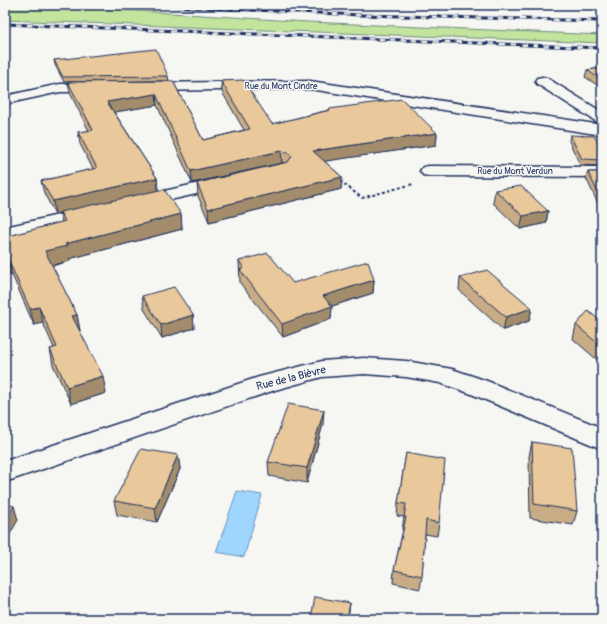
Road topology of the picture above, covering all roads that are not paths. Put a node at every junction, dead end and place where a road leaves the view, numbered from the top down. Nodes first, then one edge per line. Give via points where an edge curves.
1 (542, 81) dead end
2 (130, 87) edge
3 (114, 88) edge
4 (5, 100) edge
5 (602, 119) edge
6 (602, 130) edge
7 (428, 171) road end
8 (602, 172) edge
9 (244, 178) edge
10 (5, 233) edge
11 (602, 439) edge
12 (5, 472) edge

1 - 5 street
2 - 6 street, Rue du Mont Cindre via 310,85
3 - 4 street via 60,88
7 - 8 street, Rue du Mont Verdun
9 - 10 street
11 - 12 street, Rue de la Bièvre via 443,375 364,366 322,369 268,383

